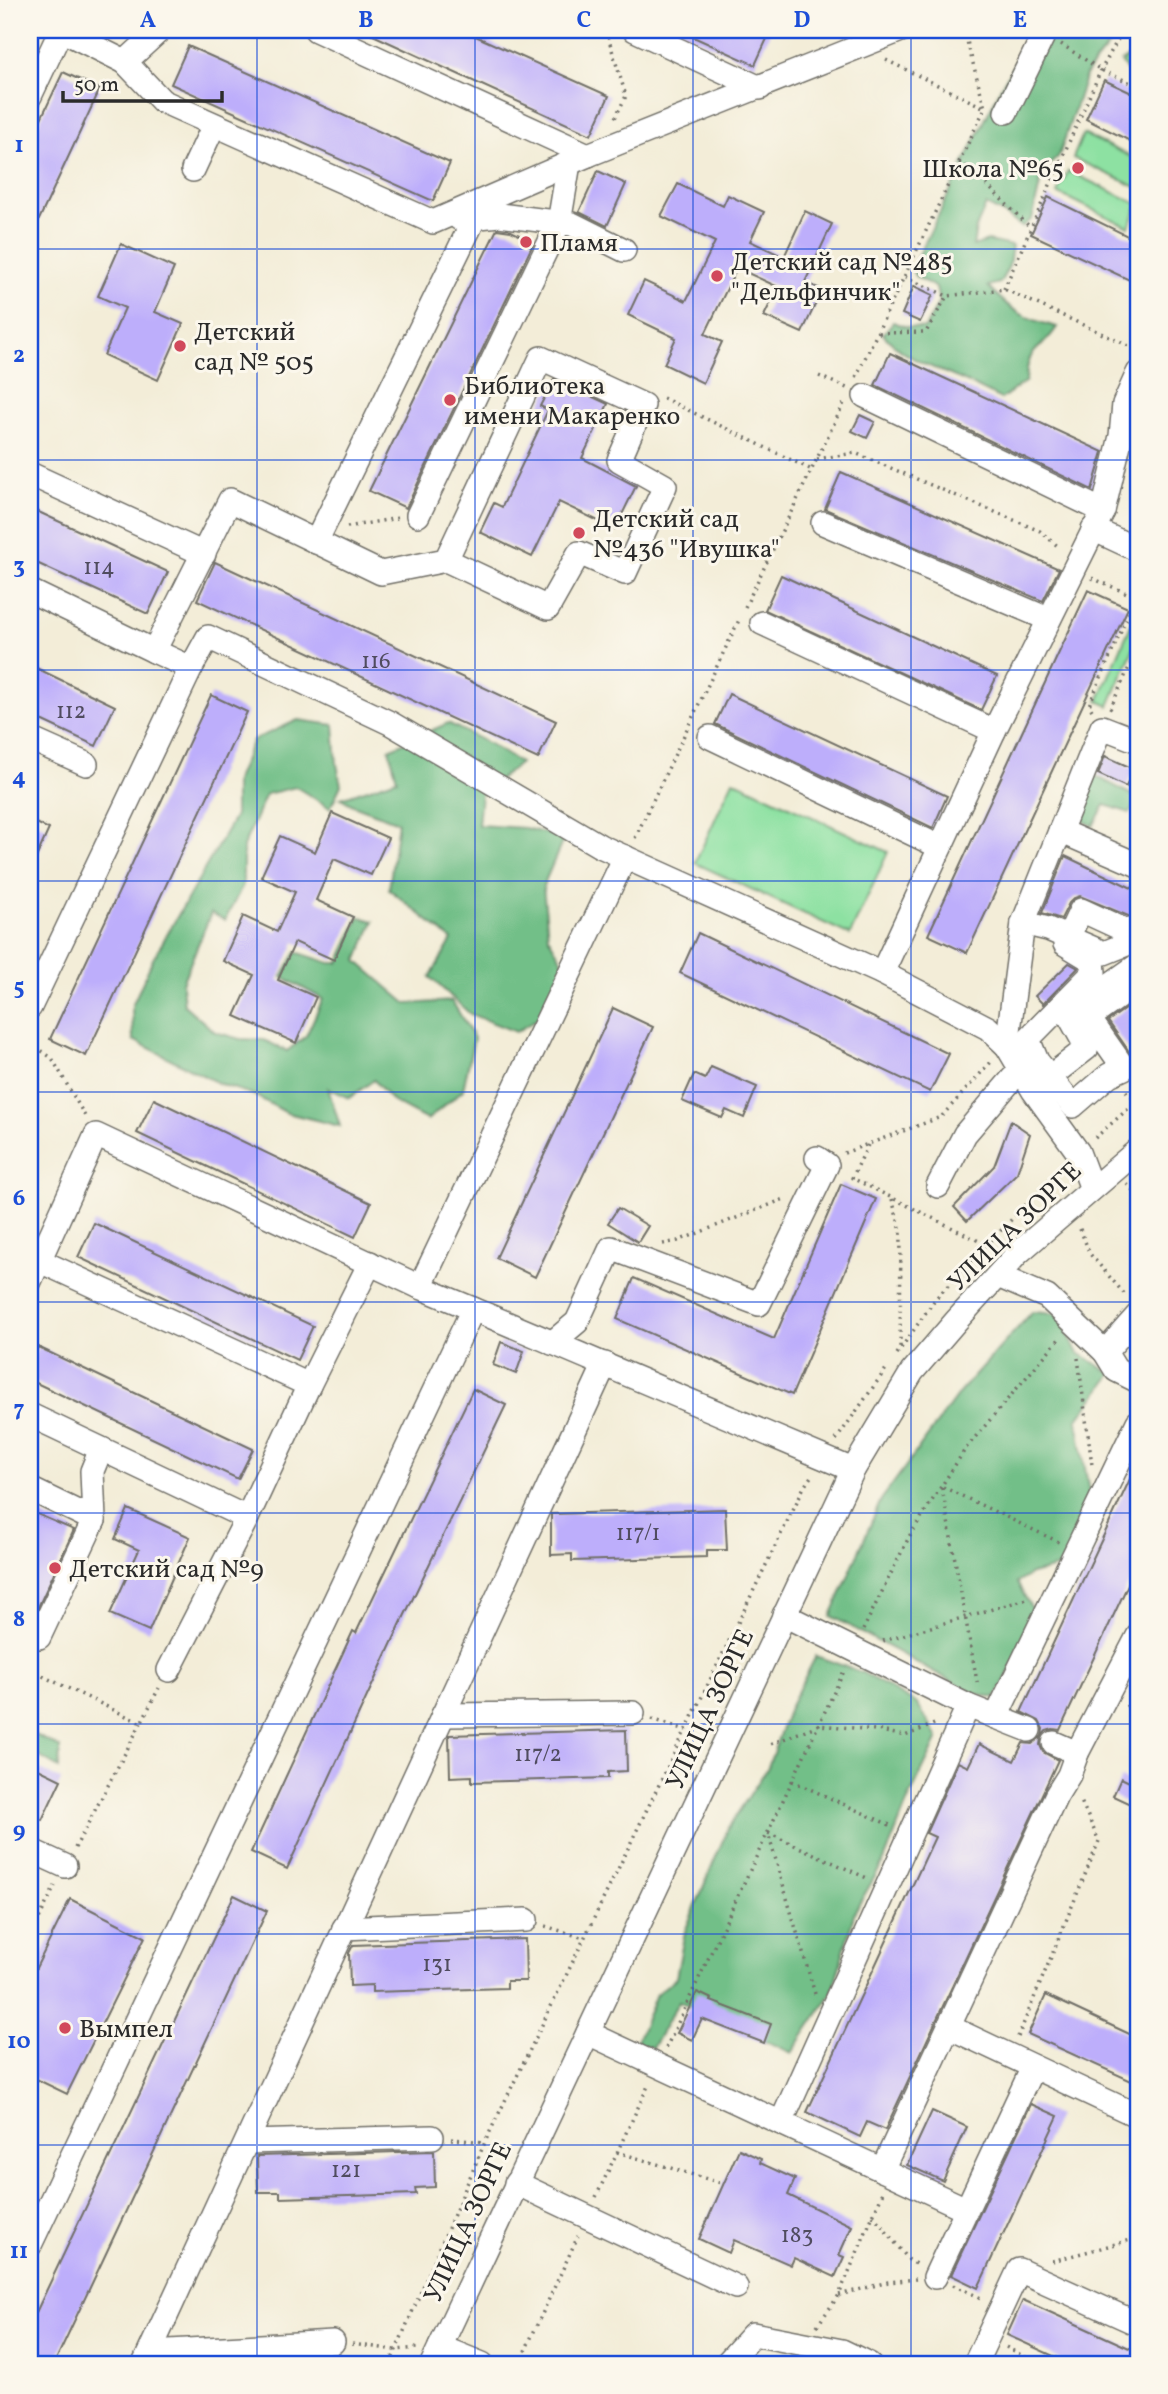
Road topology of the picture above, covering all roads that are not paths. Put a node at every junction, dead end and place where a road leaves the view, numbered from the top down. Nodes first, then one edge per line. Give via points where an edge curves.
1 (61, 30) edge
2 (160, 30) edge
3 (316, 30) edge
4 (635, 30) edge
5 (901, 30) edge
6 (1041, 31) edge
7 (125, 62) junction
8 (760, 88) junction
9 (30, 96) edge
10 (996, 110) road end
11 (214, 125) junction
12 (585, 156) junction
13 (193, 170) dead end
14 (475, 218) junction
15 (433, 222) junction
16 (559, 222) junction
17 (624, 250) dead end
18 (1138, 373) edge
19 (858, 393) road end
20 (30, 474) edge
21 (418, 515) road end
22 (1098, 520) junction
23 (823, 523) dead end
24 (316, 542) junction
25 (1138, 550) edge
26 (204, 554) junction
27 (446, 560) junction
28 (30, 591) edge
29 (749, 616) road end
30 (1048, 619) junction
31 (154, 652) junction
32 (191, 668) junction
33 (994, 731) junction
34 (710, 737) dead end
35 (30, 739) edge
36 (1138, 741) edge
37 (86, 764) dead end
38 (1060, 831) junction
39 (940, 847) junction
40 (625, 857) junction
41 (1138, 865) edge
42 (1023, 923) junction
43 (1068, 938) junction
44 (1134, 938) edge
45 (1138, 965) edge
46 (882, 973) junction
47 (1138, 984) edge
48 (30, 1007) edge
49 (1007, 1046) junction
50 (1035, 1080) junction
51 (1138, 1150) edge
52 (825, 1160) road end
53 (938, 1186) dead end
54 (1083, 1196) junction
55 (370, 1263) junction
56 (35, 1271) edge
57 (998, 1276) junction
58 (421, 1287) junction
59 (1134, 1307) edge
60 (473, 1309) junction
61 (552, 1343) junction
62 (1105, 1352) junction
63 (605, 1364) junction
64 (1138, 1381) edge
65 (309, 1385) junction
66 (30, 1415) edge
67 (1138, 1422) edge
68 (100, 1449) junction
69 (853, 1470) junction
70 (30, 1489) edge
71 (247, 1518) junction
72 (94, 1520) junction
73 (784, 1615) junction
74 (30, 1633) edge
75 (1138, 1636) edge
76 (169, 1670) road end
77 (982, 1712) junction
78 (633, 1713) road end
79 (443, 1715) junction
80 (1029, 1730) dead end
81 (1054, 1742) dead end
82 (1077, 1753) junction
83 (30, 1850) edge
84 (65, 1866) road end
85 (526, 1920) road end
86 (344, 1928) junction
87 (949, 2027) junction
88 (588, 2034) junction
89 (1033, 2067) junction
90 (1138, 2116) edge
91 (781, 2123) junction
92 (432, 2137) road end
93 (248, 2142) junction
94 (887, 2172) junction
95 (516, 2183) junction
96 (966, 2209) junction
97 (30, 2245) edge
98 (935, 2277) road end
99 (736, 2287) dead end
100 (1138, 2323) edge
101 (333, 2342) road end
102 (436, 2356) edge
103 (147, 2358) edge
104 (482, 2364) edge
105 (726, 2364) edge
106 (869, 2364) edge
107 (975, 2364) edge

1 - 7 street
1 - 9 street
2 - 7 street
3 - 12 street
4 - 8 street
5 - 8 street
6 - 10 street
7 - 11 street via 162,101
8 - 12 street
11 - 13 street
11 - 15 street
12 - 15 street
12 - 16 street
14 - 15 street
14 - 16 street via 499,215
14 - 24 street
16 - 17 street
16 - 21 street
18 - 22 street via 1124,404 1121,436
19 - 22 street
20 - 26 street
22 - 25 street
22 - 30 street
23 - 30 street
24 - 26 street via 230,500
24 - 27 street via 382,573
26 - 31 street
27 - 27 street via 541,358 643,405 619,460 665,486 625,573 579,553 548,608
28 - 31 street
29 - 33 street
30 - 33 street
31 - 32 street
32 - 40 street via 208,637 390,723
32 - 48 street
33 - 39 street
34 - 39 street
35 - 37 street
36 - 38 street via 1102,727
38 - 41 street
38 - 42 street
39 - 46 street
40 - 46 street
40 - 58 street
42 - 43 street
42 - 49 street
43 - 44 street via 1104,953
43 - 44 street via 1081,910
43 - 50 street via 1065,944 1093,961 1094,972 1028,1039 1037,1061
45 - 50 street via 1068,1014 1087,1048
46 - 49 street via 988,1027
47 - 50 street via 1089,1018 1124,1068 1073,1106
49 - 50 street
50 - 53 street via 1013,1078 965,1134
50 - 54 street via 1078,1152
51 - 54 street, УЛИЦА ЗОРГЕ
52 - 61 street via 759,1304 611,1248 577,1322
54 - 57 street, УЛИЦА ЗОРГЕ
55 - 56 street via 96,1135
55 - 58 street
55 - 65 street
56 - 65 street
57 - 62 street via 1053,1290
57 - 69 street, УЛИЦА ЗОРГЕ via 912,1372
58 - 60 street
59 - 62 street
60 - 61 street
60 - 97 street
61 - 63 street
62 - 64 street via 1116,1370
63 - 69 street
63 - 79 street
65 - 71 street
66 - 68 street
67 - 77 street via 1058,1589
68 - 71 street
68 - 72 street via 92,1471
69 - 73 street, УЛИЦА ЗОРГЕ
70 - 72 street
71 - 76 street
72 - 74 street via 39,1637
73 - 77 street
73 - 88 street, УЛИЦА ЗОРГЕ
75 - 82 street
77 - 80 street
77 - 91 street via 911,1834
78 - 79 street
79 - 86 street
81 - 82 street
82 - 87 street
83 - 84 street
85 - 86 street
86 - 93 street
87 - 89 street
87 - 94 street
88 - 91 street
88 - 95 street, УЛИЦА ЗОРГЕ
89 - 90 street
89 - 96 street
91 - 94 street
92 - 93 street
93 - 103 street
94 - 96 street
95 - 99 street
95 - 102 street, УЛИЦА ЗОРГЕ
96 - 98 street
100 - 107 street via 1020,2270
101 - 103 street
102 - 104 street
105 - 106 street via 752,2334 842,2351

